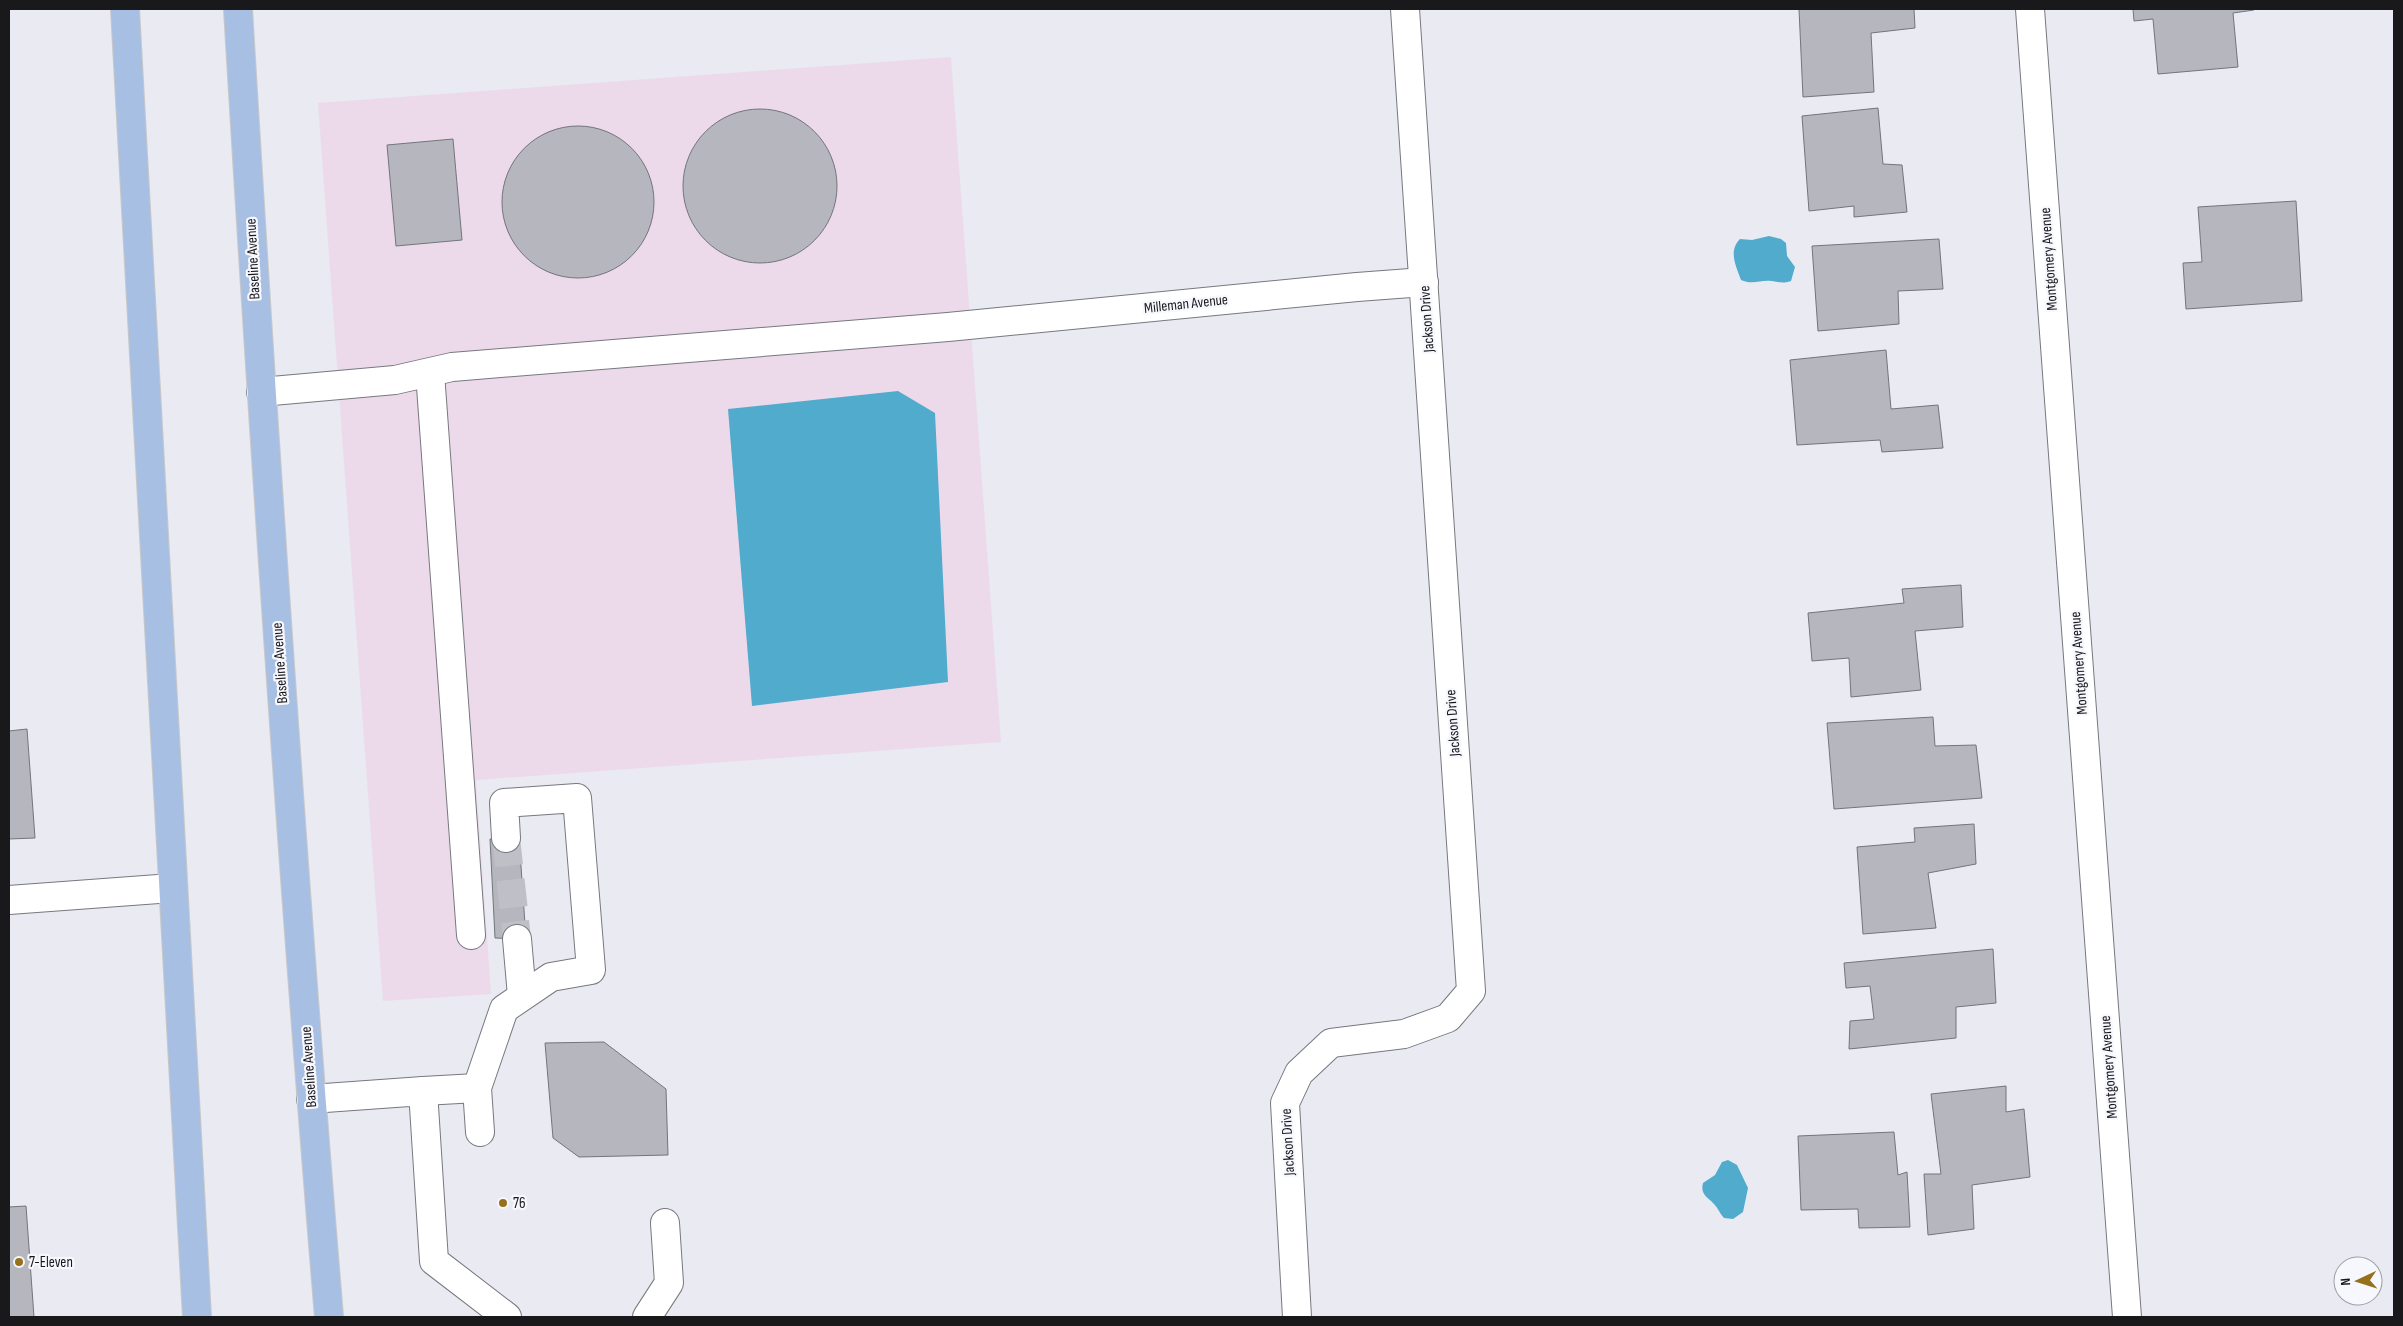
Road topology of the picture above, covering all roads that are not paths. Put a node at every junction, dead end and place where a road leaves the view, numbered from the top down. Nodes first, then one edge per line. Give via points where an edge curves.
1 (125, 9) edge
2 (238, 9) edge
3 (1405, 9) edge
4 (2030, 9) edge
5 (1424, 282) junction
6 (430, 373) junction
7 (261, 392) junction
8 (506, 838) tunnel mouth
9 (172, 888) junction
10 (9, 900) edge
11 (471, 935) dead end
12 (517, 939) tunnel mouth
13 (522, 996) junction
14 (477, 1088) junction
15 (422, 1091) junction
16 (311, 1099) junction
17 (480, 1132) dead end
18 (665, 1224) dead end
19 (197, 1317) edge
20 (329, 1317) edge
21 (507, 1317) edge
22 (647, 1317) edge
23 (1297, 1317) edge
24 (2127, 1317) edge

1 - 9 main road
2 - 7 main road, Baseline Avenue
3 - 5 street, Jackson Drive
4 - 24 street, Montgomery Avenue
5 - 6 street, Milleman Avenue via 948,327 452,367
5 - 23 street, Jackson Drive via 1471,991 1448,1018 1404,1034 1331,1043 1300,1073 1286,1102
6 - 7 street, Milleman Avenue via 395,380
6 - 11 street
7 - 16 main road, Baseline Avenue
8 - 13 street via 504,803 577,798 591,970 551,977
9 - 10 street
9 - 19 main road
12 - 13 street
13 - 14 street via 504,1009
14 - 15 street
14 - 17 street
15 - 16 street
15 - 21 street via 434,1262
16 - 20 main road, Baseline Avenue
18 - 22 street via 669,1283

